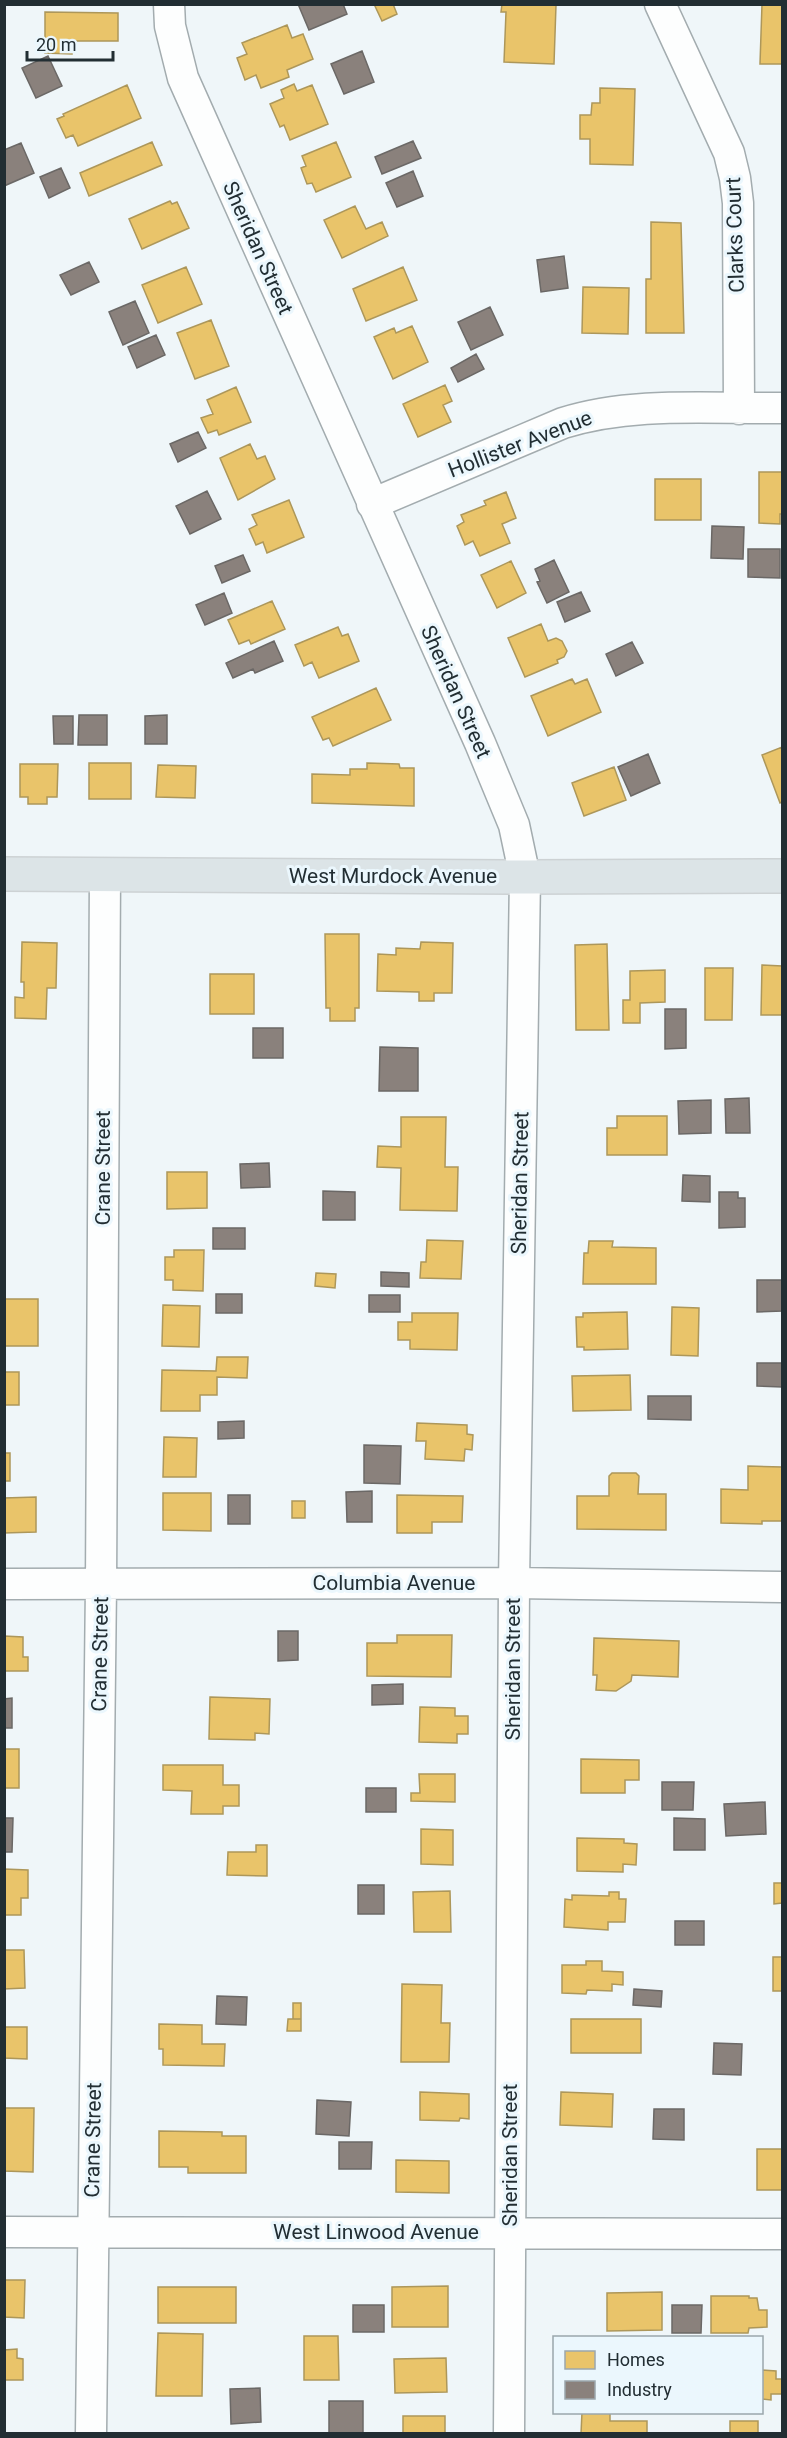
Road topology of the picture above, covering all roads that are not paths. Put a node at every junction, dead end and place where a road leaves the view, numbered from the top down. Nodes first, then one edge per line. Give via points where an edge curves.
1 (169, 4) edge
2 (660, 4) edge
3 (783, 408) edge
4 (739, 409) junction
5 (372, 504) junction
6 (4, 874) edge
7 (105, 874) junction
8 (783, 876) edge
9 (525, 878) junction
10 (514, 1582) junction
11 (4, 1584) edge
12 (101, 1585) junction
13 (783, 1587) edge
14 (4, 2232) edge
15 (92, 2232) junction
16 (510, 2232) junction
17 (783, 2234) edge
18 (91, 2433) edge
19 (509, 2433) edge

1 - 5 street, Sheridan Street via 170,26 183,78
2 - 4 street, Clarks Court via 729,153 735,178
3 - 4 street, Hollister Avenue
4 - 5 street, Hollister Avenue via 621,410 592,414
5 - 9 street, Sheridan Street via 514,825
6 - 7 main road, West Murdock Avenue
7 - 9 main road, West Murdock Avenue
7 - 12 street, Crane Street
8 - 9 main road, West Murdock Avenue
9 - 10 street, Sheridan Street
10 - 12 street, Columbia Avenue
10 - 13 street, Columbia Avenue
10 - 16 street, Sheridan Street
11 - 12 street, Columbia Avenue
12 - 15 street, Crane Street
14 - 15 street, West Linwood Avenue
15 - 16 street, West Linwood Avenue
15 - 18 street, Crane Street
16 - 17 street, West Linwood Avenue
16 - 19 street, Sheridan Street

